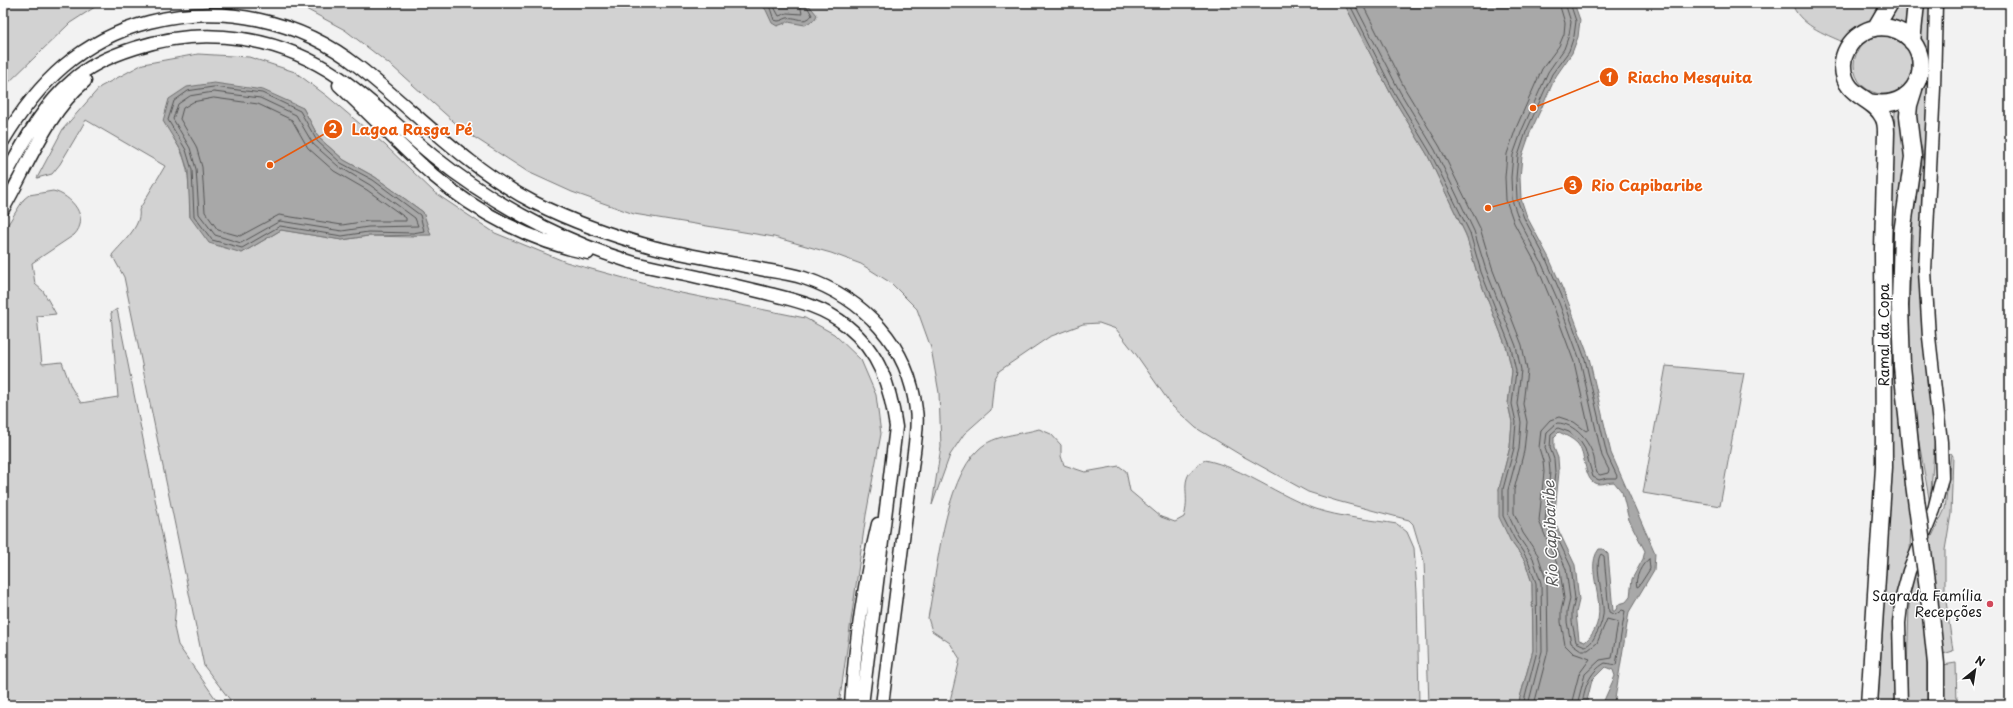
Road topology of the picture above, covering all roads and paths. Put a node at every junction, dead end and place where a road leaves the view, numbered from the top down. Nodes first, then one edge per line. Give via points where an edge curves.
1 (1890, 3) edge
2 (1916, 3) edge
3 (1936, 3) edge
4 (1876, 28) junction
5 (1912, 42) junction
6 (114, 55) junction
7 (1928, 63) junction
8 (1916, 85) junction
9 (1869, 102) junction
10 (3, 141) edge
11 (3, 180) edge
12 (3, 209) edge
13 (891, 469) junction
14 (851, 705) edge
15 (862, 705) edge
16 (882, 705) edge
17 (1869, 705) edge
18 (1901, 705) edge
19 (1936, 705) edge

1 - 4 main road
2 - 5 main road
3 - 7 street
4 - 5 main road via 1896,30
4 - 9 main road, Ramal da Copa via 1860,34 1849,45 1844,56 1843,67 1850,89
5 - 7 main road
6 - 11 street via 79,75 57,96 33,126
6 - 12 street via 67,98 35,148
6 - 13 street via 148,43 202,35 231,36 292,51 312,60 362,94 432,155 495,201 555,232 632,262 806,303 826,311 865,343 883,371 892,398 896,427
7 - 8 main road
7 - 18 street via 1925,278 1941,442 1942,478 1934,510 1902,598 1899,631
8 - 9 main road via 1899,101 1889,104
8 - 19 main road, Ramal da Copa, bridge via 1908,116 1913,157 1902,233 1900,306 1902,366 1936,664
9 - 17 main road, Ramal da Copa via 1883,117 1886,142 1883,249 1884,467
10 - 16 street via 36,93 54,74 75,56 101,41 138,25 169,17 200,14 238,15 265,20 294,29 322,42 358,66 449,146 496,180 534,202 568,218 654,247 802,278 830,288 849,299 886,333 903,361 912,385 917,412
13 - 14 street via 867,573
13 - 15 street

